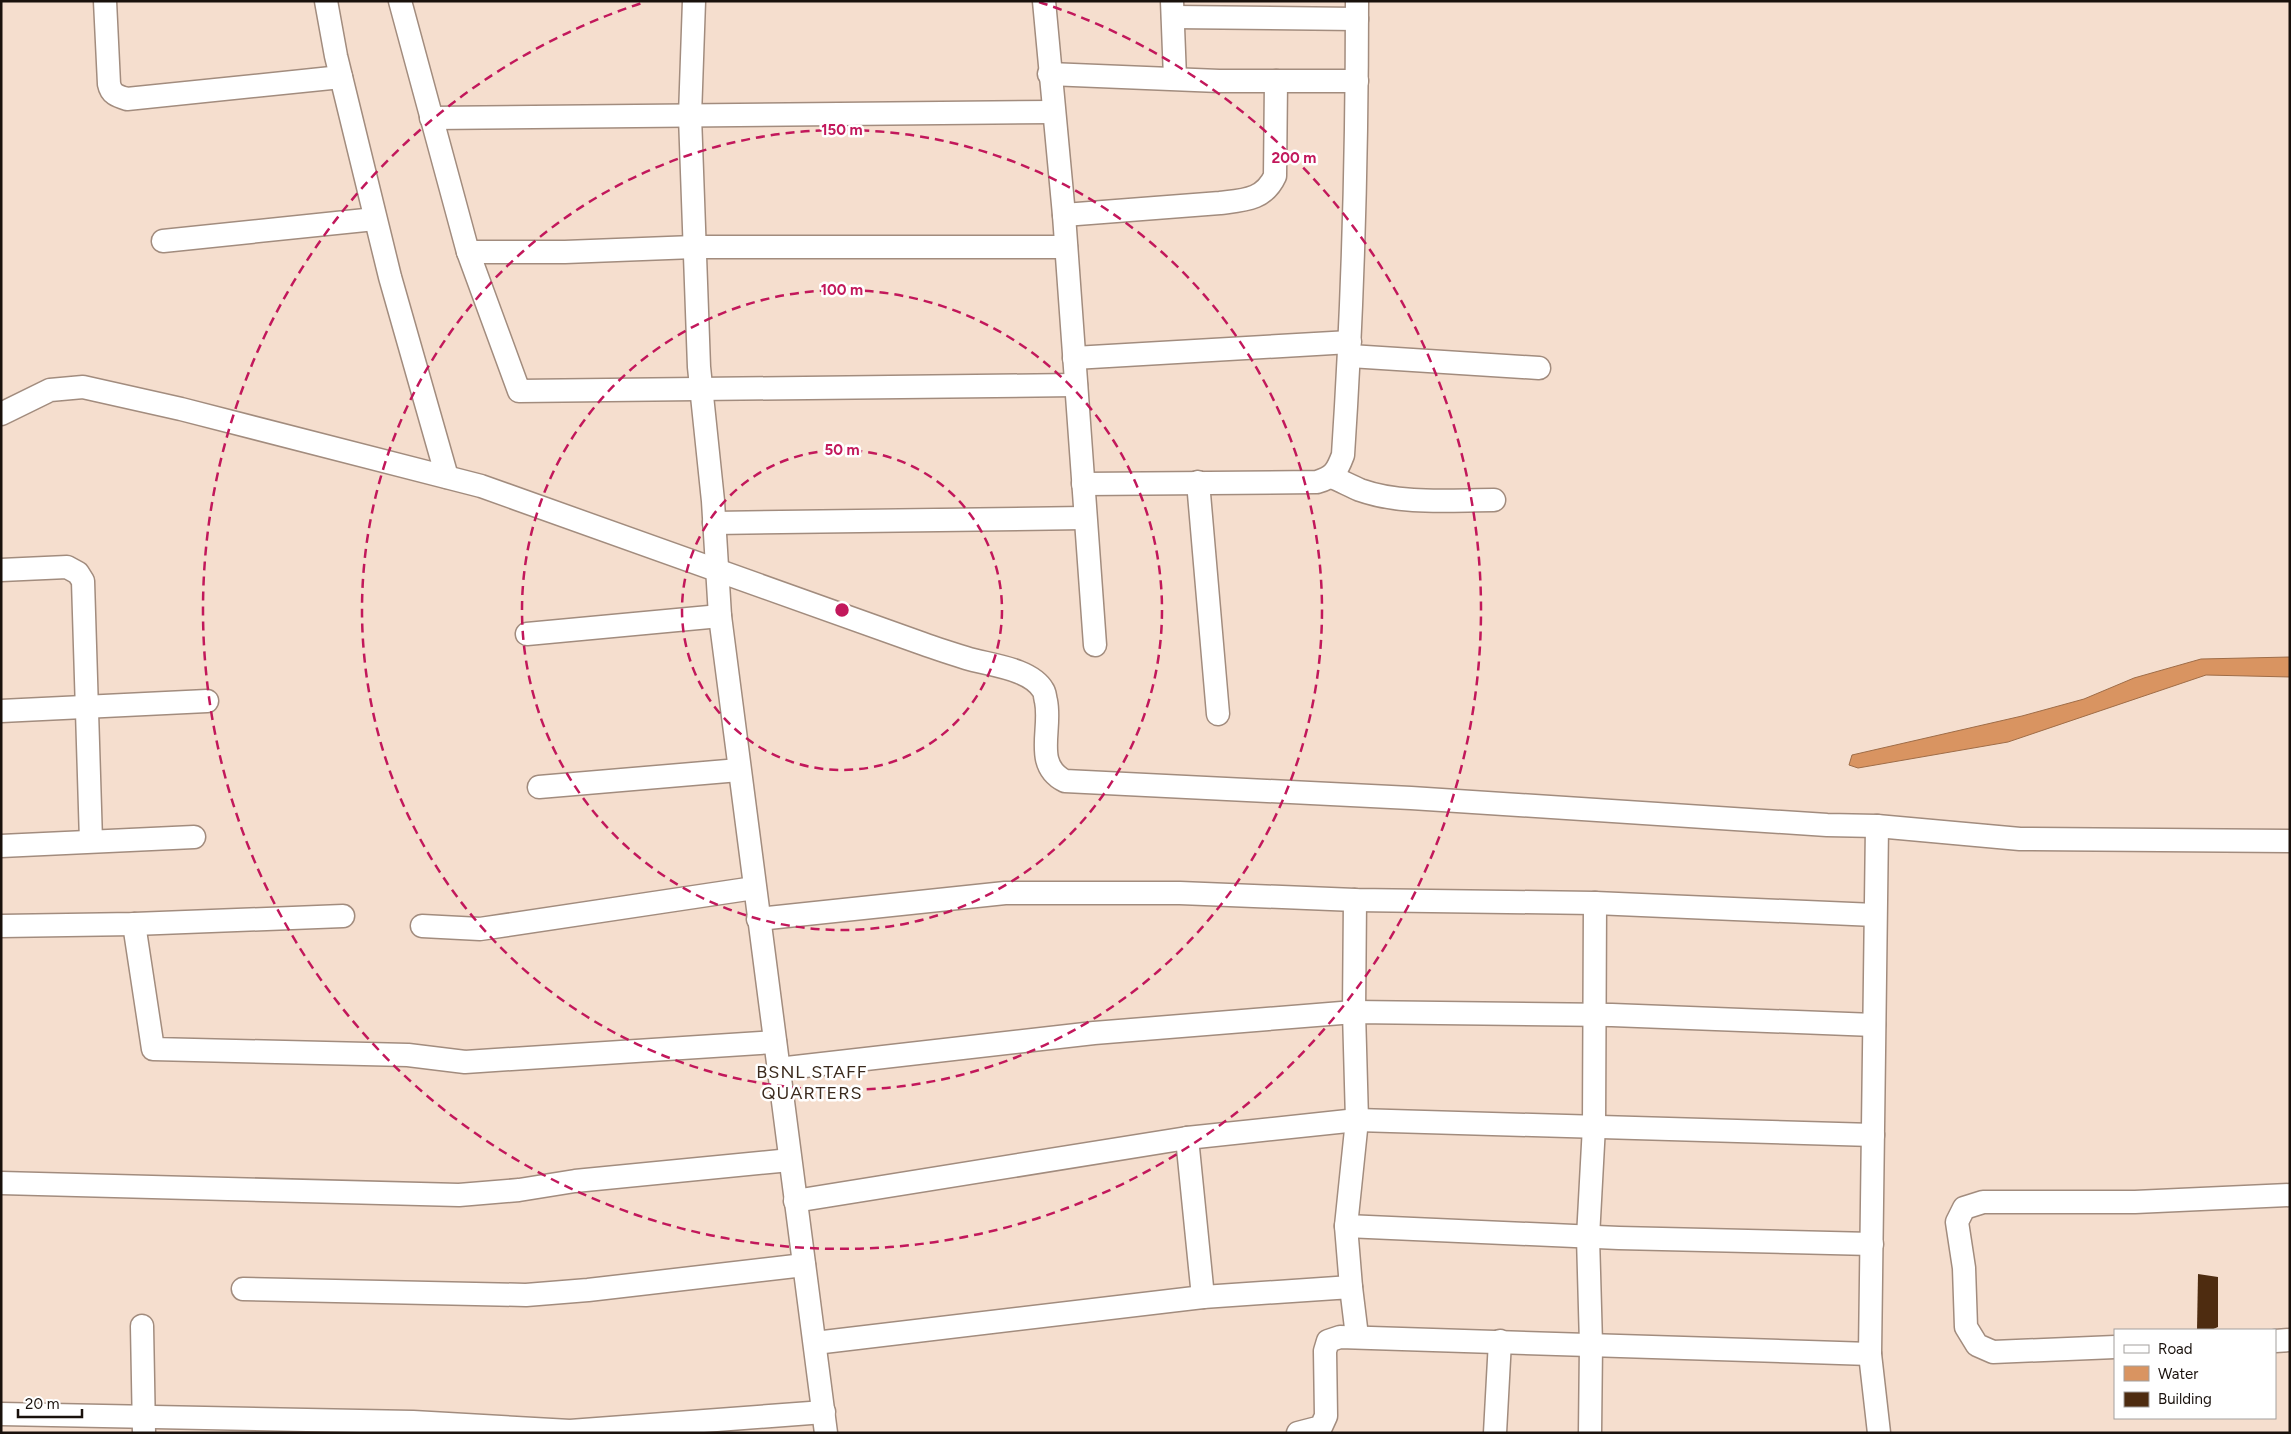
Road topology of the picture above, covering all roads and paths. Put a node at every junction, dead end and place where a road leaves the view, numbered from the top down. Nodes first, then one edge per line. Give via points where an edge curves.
1 (105, 1) edge
2 (326, 1) edge
3 (400, 1) edge
4 (694, 1) edge
5 (1044, 1) edge
6 (1172, 9) edge
7 (1357, 10) edge
8 (1049, 74) junction
9 (340, 77) junction
10 (1175, 78) junction
11 (1276, 81) junction
12 (1357, 81) junction
13 (1053, 112) junction
14 (690, 116) junction
15 (431, 118) junction
16 (1064, 215) junction
17 (375, 219) junction
18 (163, 241) dead end
19 (694, 247) junction
20 (1066, 247) junction
21 (468, 252) junction
22 (1350, 349) junction
23 (1074, 358) junction
24 (1539, 368) dead end
25 (1076, 385) junction
26 (702, 389) junction
27 (1, 414) edge
28 (447, 477) junction
29 (1332, 477) junction
30 (1198, 482) junction
31 (1084, 484) junction
32 (1494, 500) dead end
33 (1084, 518) junction
34 (714, 523) junction
35 (1, 570) edge
36 (716, 571) junction
37 (720, 616) junction
38 (527, 634) dead end
39 (1095, 645) dead end
40 (207, 701) dead end
41 (87, 705) junction
42 (1, 710) edge
43 (1218, 714) dead end
44 (739, 770) junction
45 (539, 787) dead end
46 (1876, 826) junction
47 (194, 837) dead end
48 (91, 841) junction
49 (2290, 841) edge
50 (1, 846) edge
51 (754, 888) junction
52 (1356, 900) junction
53 (1595, 904) junction
54 (1876, 915) junction
55 (343, 916) dead end
56 (758, 919) junction
57 (134, 924) junction
58 (1, 926) edge
59 (422, 926) dead end
60 (1354, 1012) junction
61 (1595, 1014) junction
62 (1874, 1025) junction
63 (774, 1042) junction
64 (778, 1069) junction
65 (1356, 1120) junction
66 (1594, 1126) junction
67 (1873, 1135) junction
68 (1186, 1138) junction
69 (790, 1160) junction
70 (1, 1183) edge
71 (2290, 1195) edge
72 (795, 1201) junction
73 (1346, 1226) junction
74 (1588, 1237) junction
75 (1872, 1244) junction
76 (804, 1265) junction
77 (1351, 1286) junction
78 (243, 1289) dead end
79 (1203, 1297) junction
80 (142, 1326) dead end
81 (1357, 1336) junction
82 (2290, 1340) edge
83 (1500, 1341) junction
84 (2276, 1341) edge
85 (815, 1343) junction
86 (1591, 1344) junction
87 (2114, 1347) edge
88 (1870, 1354) junction
89 (1, 1414) edge
90 (825, 1422) edge
91 (144, 1424) edge
92 (1298, 1433) edge
93 (1496, 1433) edge
94 (1590, 1433) edge
95 (1879, 1433) edge

1 - 9 street via 109,84 116,96 127,99
2 - 9 street
3 - 15 street
4 - 14 street
5 - 8 street
6 - 7 street
6 - 10 street
7 - 12 street
8 - 10 street
8 - 13 street
9 - 17 street
10 - 11 street
11 - 12 street
11 - 16 street via 1275,176 1270,188 1264,192 1245,200 1220,203
12 - 22 street
13 - 14 street
13 - 16 street
14 - 15 street
14 - 19 street
15 - 21 street
16 - 20 street
17 - 18 street
17 - 28 street
19 - 20 street
19 - 21 street
19 - 26 street
20 - 23 street
21 - 26 street via 519,391
22 - 23 street
22 - 24 street
22 - 29 street via 1343,455
23 - 25 street
25 - 26 street
25 - 31 street
26 - 34 street
27 - 28 street via 50,390 83,387
28 - 36 street
29 - 30 street via 1317,482
29 - 32 street via 1388,497
30 - 31 street
30 - 43 street
31 - 33 street
33 - 34 street
33 - 39 street
34 - 36 street
35 - 41 street via 67,568 78,573 83,581
36 - 37 street
36 - 46 street via 1029,677 1043,690 1048,712 1046,756 1049,768 1065,781
37 - 38 street
37 - 44 street
40 - 41 street
41 - 42 street
41 - 48 street
44 - 45 street
44 - 51 street
46 - 49 street via 2020,839
46 - 54 street
47 - 48 street
48 - 50 street
51 - 56 street
51 - 59 street via 480,929
52 - 53 street
52 - 56 street via 1180,893 1005,893
52 - 60 street
53 - 54 street
53 - 61 street
54 - 62 street
55 - 57 street
56 - 63 street
57 - 58 street
57 - 63 street via 153,1049 408,1055 464,1062
60 - 61 street
60 - 64 street via 1094,1033
60 - 65 street
61 - 62 street
61 - 66 street
62 - 67 street
63 - 64 street
64 - 69 street
65 - 66 street
65 - 68 street
65 - 73 street
66 - 67 street
66 - 74 street
67 - 75 street
68 - 72 street
68 - 79 street
69 - 70 street via 459,1195
69 - 72 street
71 - 87 street via 2135,1202 1984,1202 1964,1208 1957,1222 1964,1268 1966,1327 1977,1345 1992,1352
72 - 76 street
73 - 74 street
73 - 77 street
74 - 75 street
74 - 86 street
75 - 88 street
76 - 78 street via 526,1295
76 - 85 street
77 - 79 street
77 - 81 street
79 - 85 street
80 - 91 street
81 - 83 street
81 - 92 street via 1328,1341 1325,1351 1326,1416 1321,1427
82 - 84 street
83 - 86 street
83 - 93 street
85 - 90 street
86 - 88 street
86 - 94 street
88 - 95 street
89 - 91 street
90 - 91 street via 570,1431 413,1422

